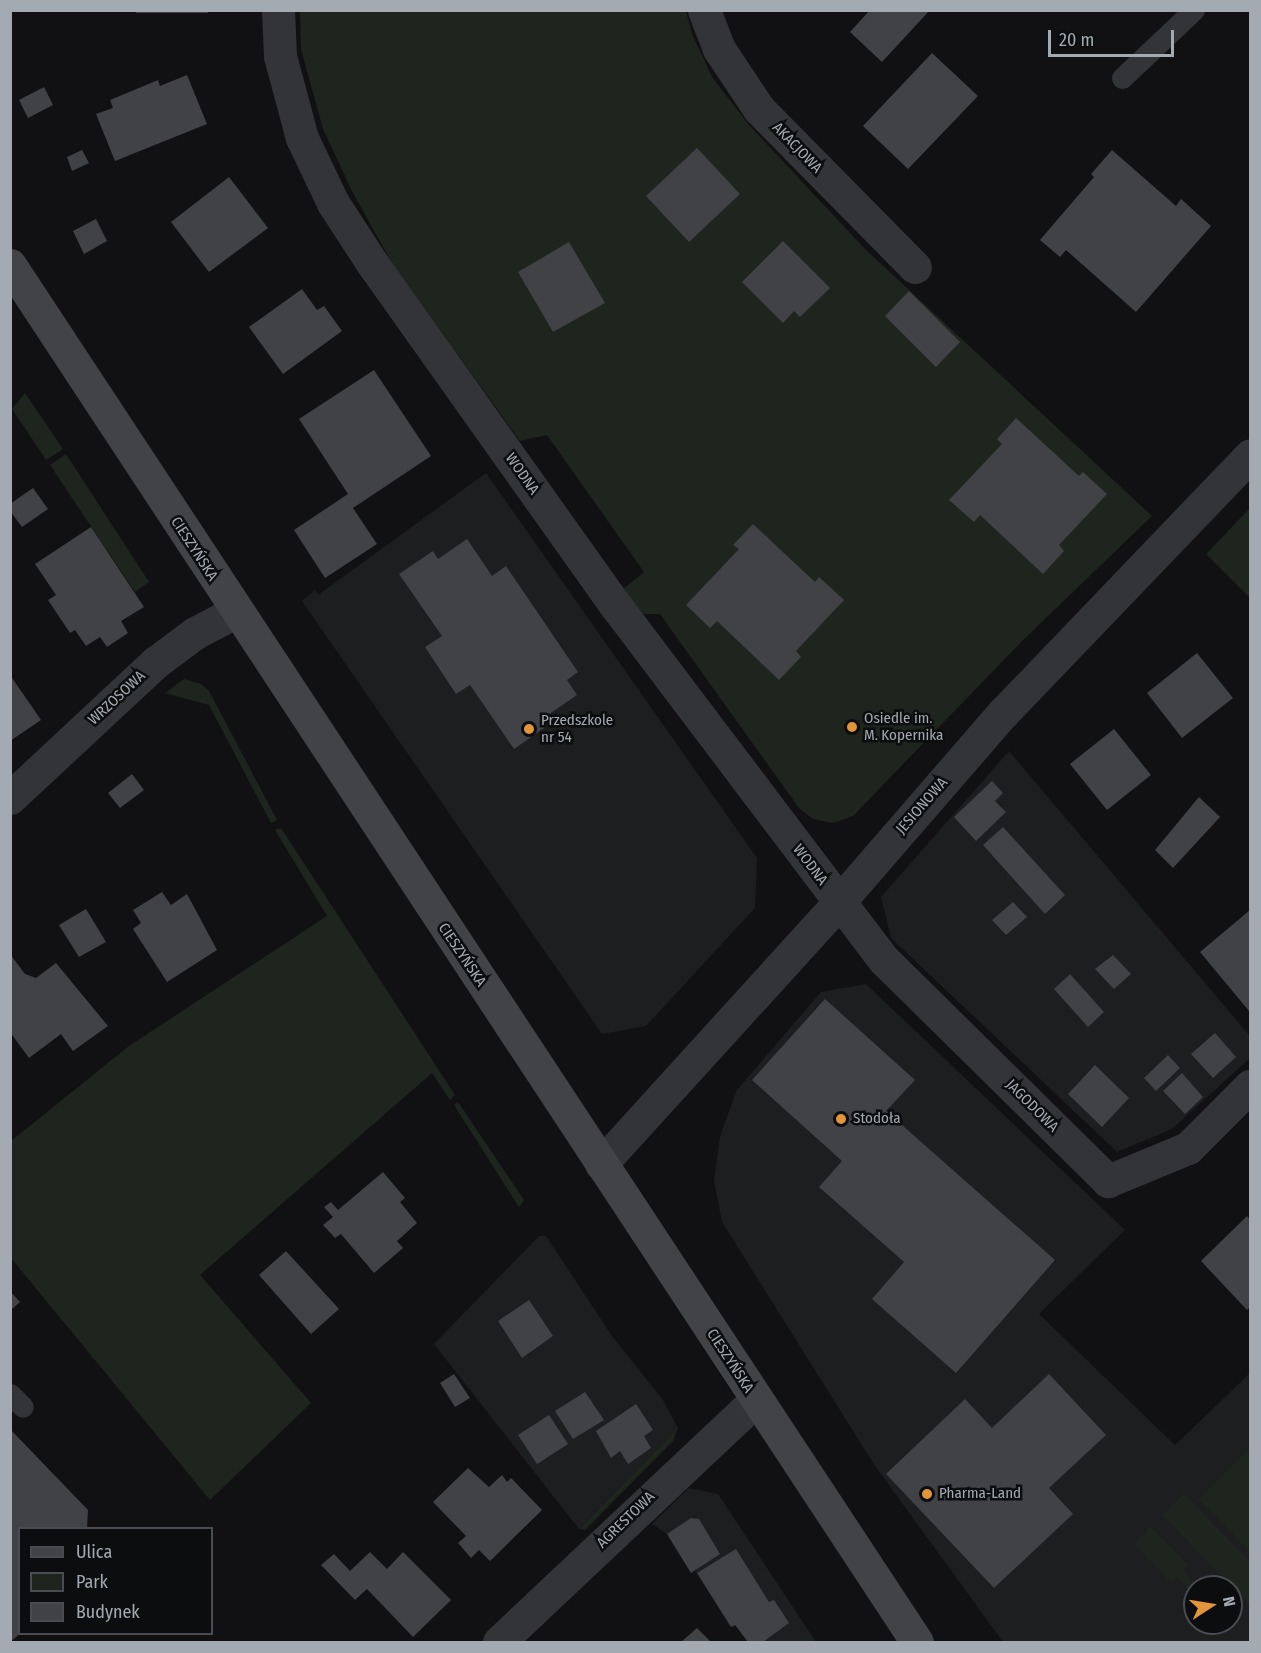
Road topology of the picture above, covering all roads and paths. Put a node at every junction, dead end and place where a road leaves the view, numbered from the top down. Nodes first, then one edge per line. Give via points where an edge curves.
1 (278, 10) edge
2 (704, 10) edge
3 (1194, 10) edge
4 (1122, 78) dead end
5 (10, 265) edge
6 (915, 267) dead end
7 (1251, 455) edge
8 (235, 612) junction
9 (10, 798) edge
10 (839, 902) junction
11 (1251, 1086) edge
12 (601, 1164) junction
13 (756, 1400) junction
14 (499, 1642) edge
15 (917, 1642) edge

1 - 10 street, WODNA via 280,56 302,138 333,202 372,263 616,606
2 - 6 street, AKACJOWA via 718,49 759,109
3 - 4 lane
5 - 8 main road, CIESZYŃSKA
7 - 10 street, JESIONOWA via 1003,713
8 - 9 street, WRZOSOWA via 195,633 156,662
8 - 12 main road, CIESZYŃSKA
10 - 11 street, JAGODOWA via 884,960 1108,1181 1188,1148
10 - 12 street, JESIONOWA
12 - 13 main road, CIESZYŃSKA
13 - 14 street, AGRESTOWA
13 - 15 main road, CIESZYŃSKA

